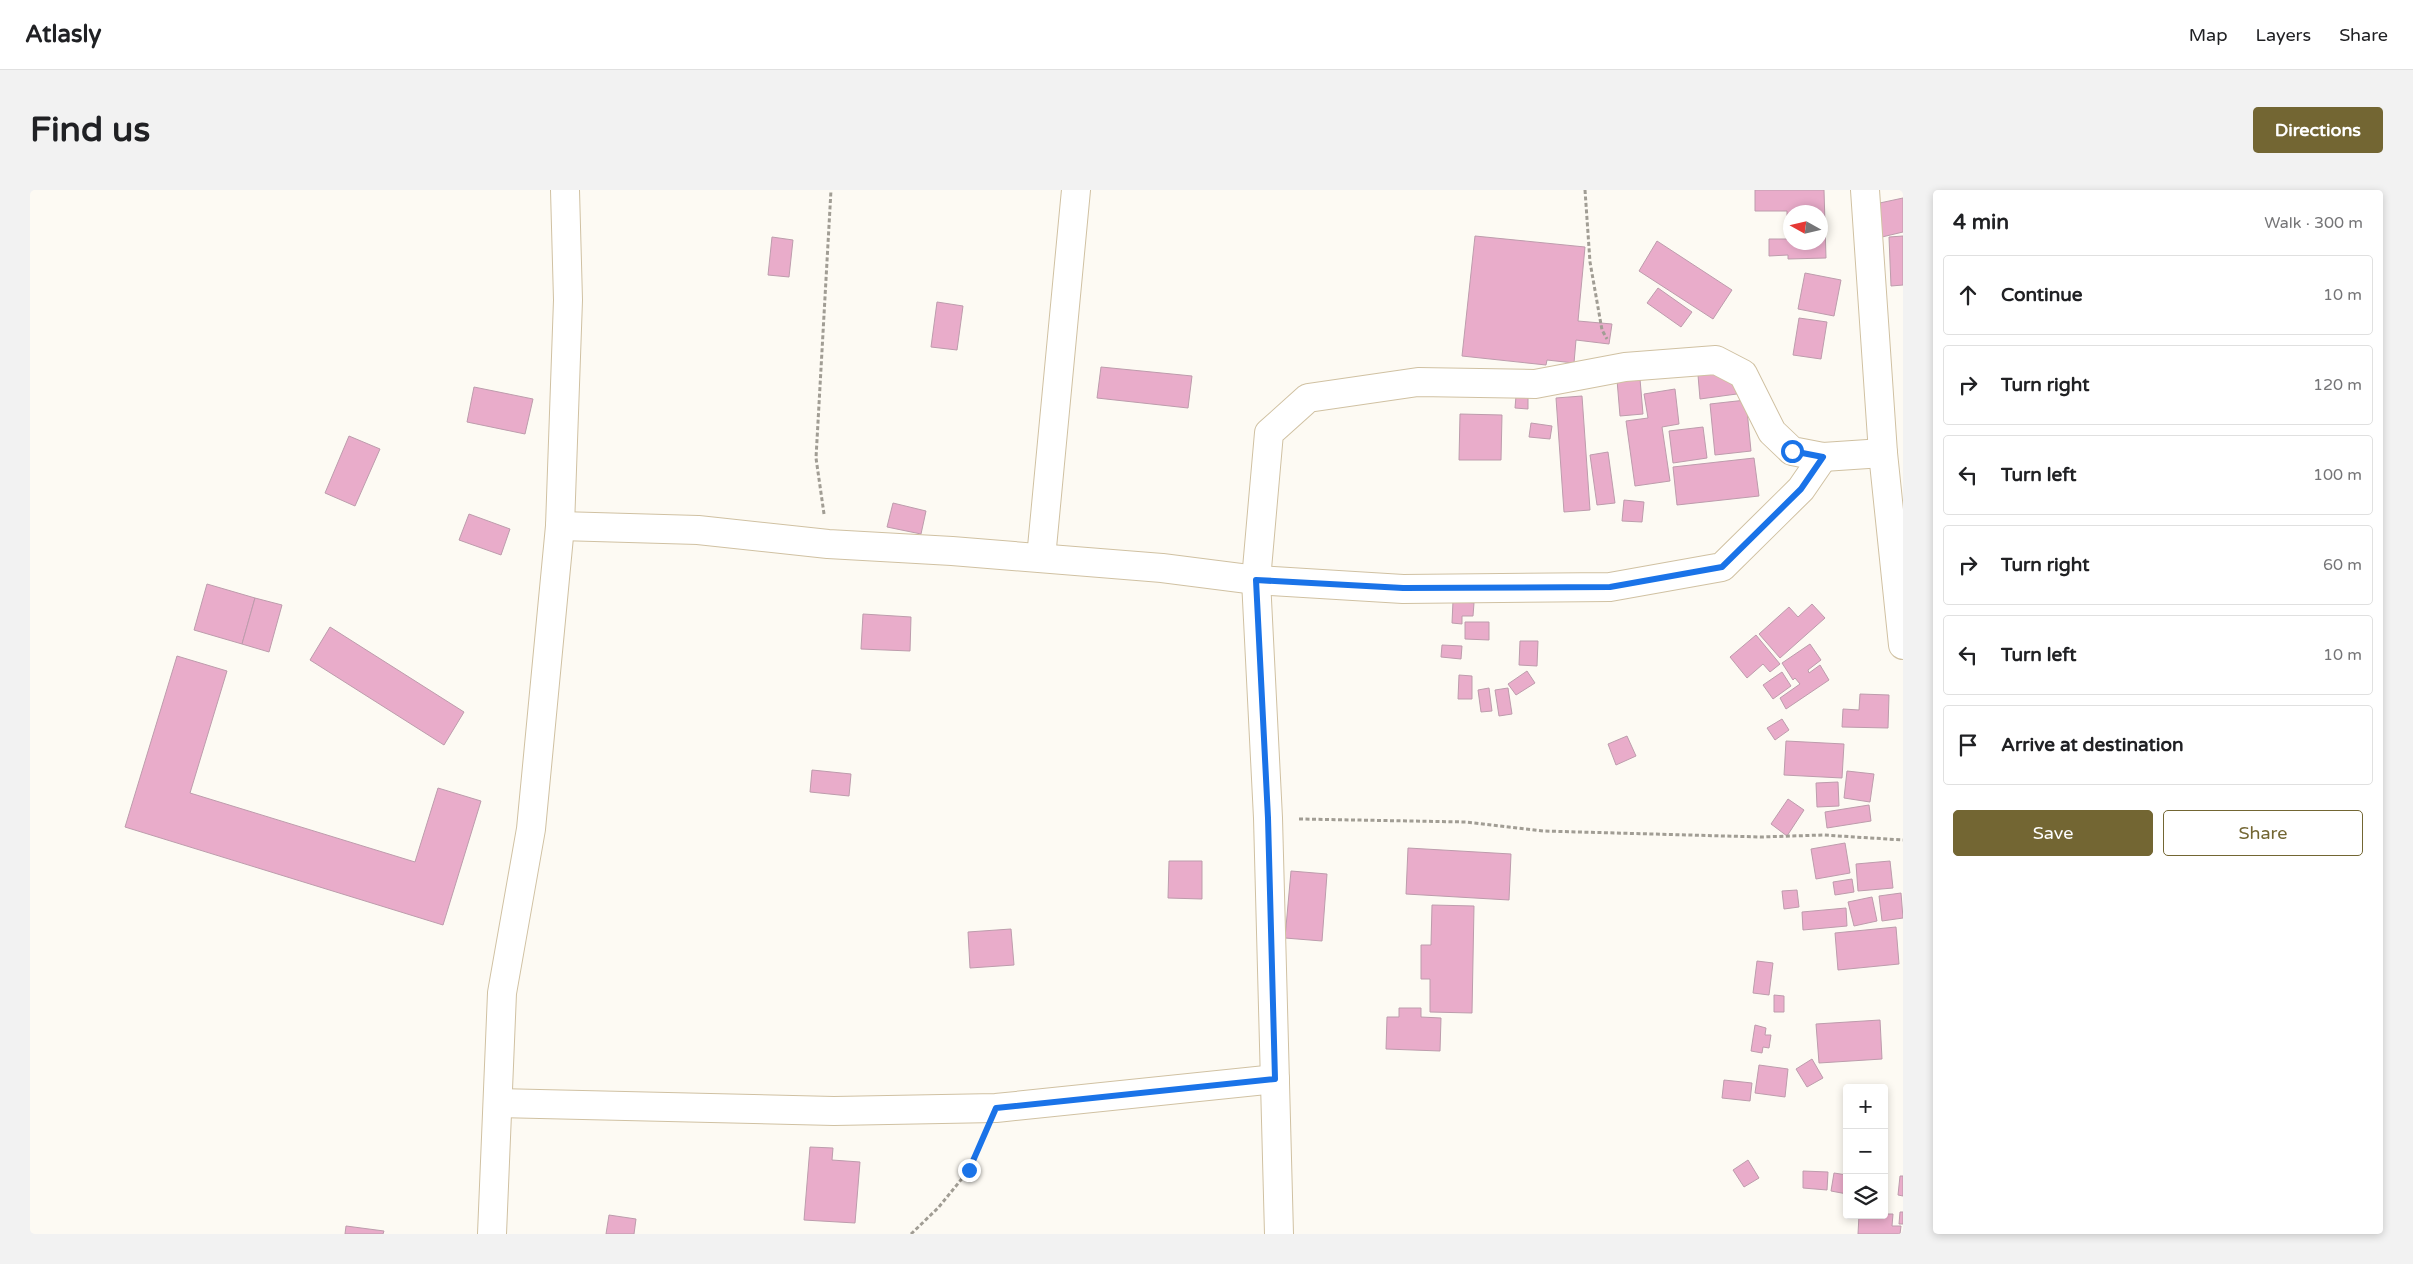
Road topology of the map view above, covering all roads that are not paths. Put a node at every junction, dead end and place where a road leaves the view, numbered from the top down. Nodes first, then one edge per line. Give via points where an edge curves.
1 (565, 190) edge
2 (1076, 190) edge
3 (1865, 190) edge
4 (1883, 453) junction
5 (1823, 457) junction
6 (560, 526) junction
7 (1040, 558) junction
8 (1256, 580) junction
9 (1903, 646) edge
10 (1275, 1079) junction
11 (499, 1103) junction
12 (492, 1234) edge
13 (1279, 1234) edge

1 - 6 street via 568,300
2 - 7 street
3 - 4 street
4 - 5 street
4 - 9 street
5 - 8 street via 1801,489 1722,567 1610,587 1403,588
5 - 8 street via 1792,451 1772,432 1742,374 1716,360 1625,367 1535,384 1418,382 1308,398 1269,433
6 - 7 street via 698,530 828,544
6 - 11 street via 531,829 502,993
7 - 8 street
8 - 10 street via 1268,818
10 - 11 street via 996,1108 834,1111
10 - 13 street
11 - 12 street

